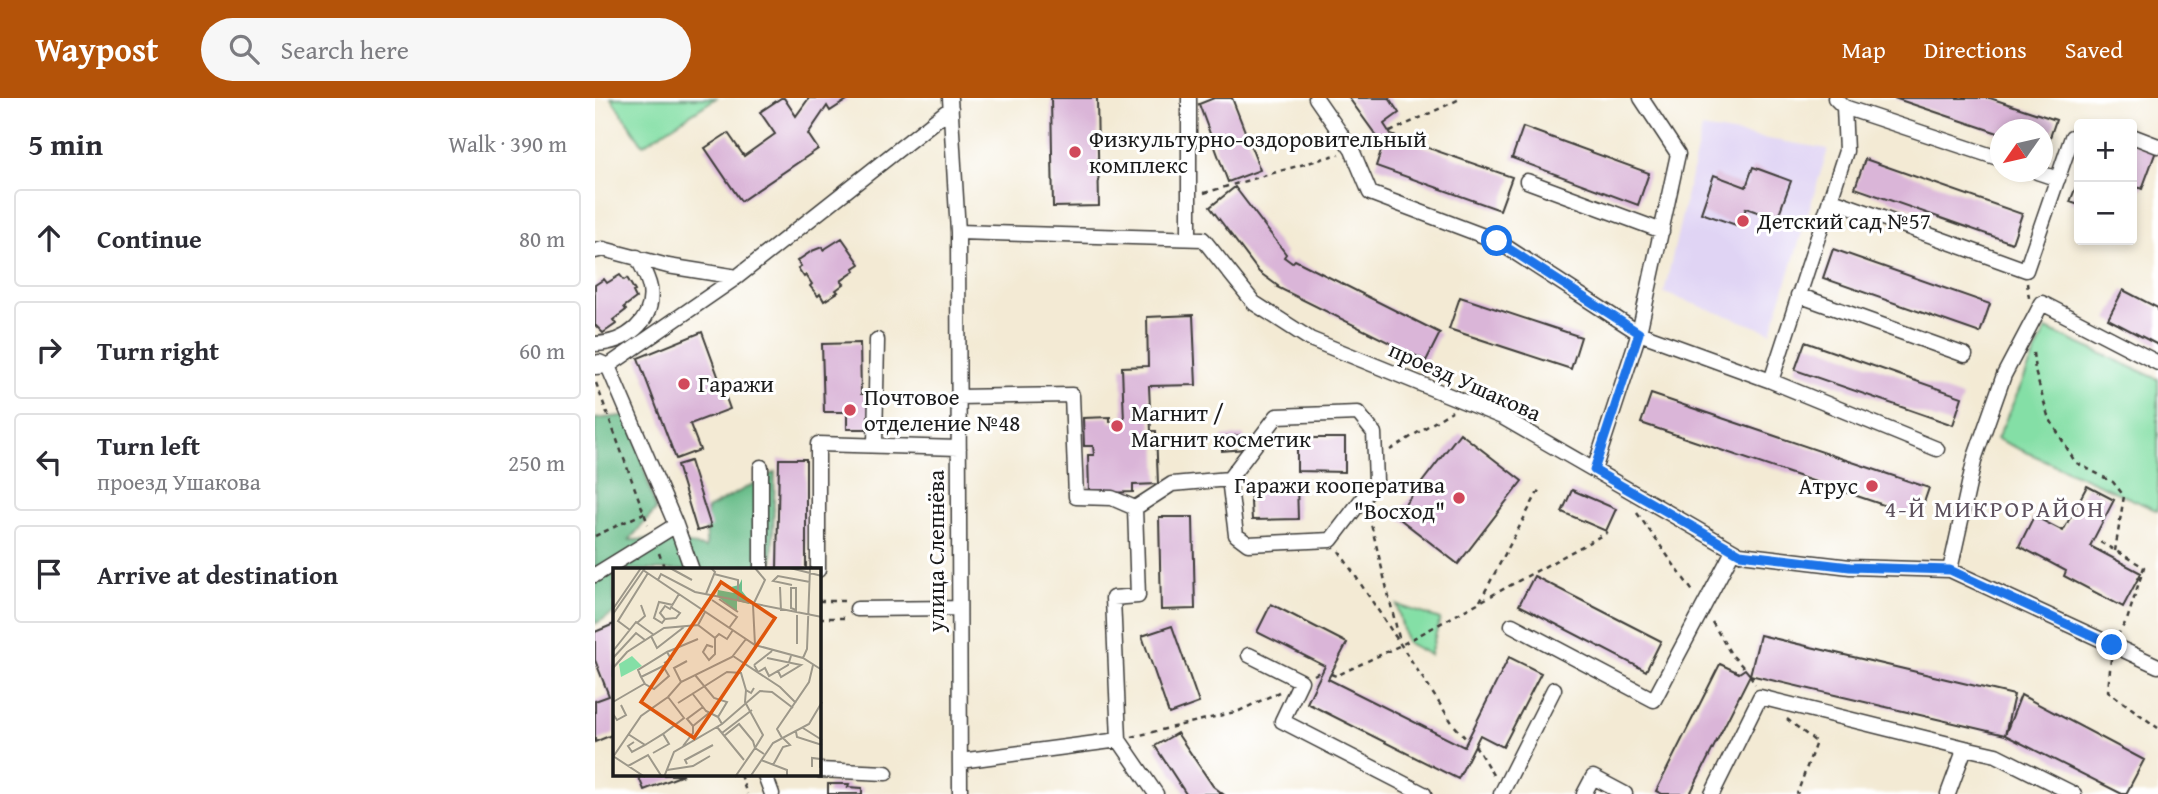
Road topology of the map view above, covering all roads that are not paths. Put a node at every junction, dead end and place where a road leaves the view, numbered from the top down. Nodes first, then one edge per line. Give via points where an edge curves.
1 (1189, 98) edge
2 (1316, 98) edge
3 (1641, 98) edge
4 (951, 103) edge
5 (1840, 103) edge
6 (2074, 137) edge
7 (2137, 138) edge
8 (2158, 146) edge
9 (1990, 156) edge
10 (2053, 177) edge
11 (2058, 178) junction
12 (1527, 181) dead end
13 (1830, 199) junction
14 (1662, 231) junction
15 (958, 232) junction
16 (1189, 239) junction
17 (595, 251) edge
18 (637, 257) junction
19 (737, 277) junction
20 (1798, 295) junction
21 (1639, 333) junction
22 (877, 340) dead end
23 (595, 344) edge
24 (1965, 355) dead end
25 (2158, 363) edge
26 (599, 364) edge
27 (1771, 381) junction
28 (958, 397) junction
29 (875, 445) junction
30 (959, 448) junction
31 (1937, 449) dead end
32 (761, 467) dead end
33 (1594, 470) junction
34 (1229, 479) junction
35 (1135, 508) junction
36 (676, 525) junction
37 (1733, 551) junction
38 (691, 568) edge
39 (761, 568) edge
40 (818, 568) edge
41 (1950, 570) junction
42 (595, 575) edge
43 (958, 608) junction
44 (857, 609) road end
45 (1512, 625) dead end
46 (1249, 655) dead end
47 (2158, 666) edge
48 (1554, 689) dead end
49 (1119, 740) junction
50 (1965, 748) junction
51 (960, 761) junction
52 (821, 770) edge
53 (886, 773) dead end
54 (765, 776) edge
55 (1502, 793) edge
56 (772, 794) edge
57 (960, 794) edge
58 (1156, 794) edge
59 (1424, 794) edge
60 (1584, 794) edge
61 (1625, 794) edge
62 (1711, 794) edge
63 (1948, 794) edge
64 (2074, 794) edge

1 - 16 street
2 - 21 street via 1352,150 1370,193 1497,241
3 - 14 street via 1678,154
4 - 15 street, улица Слепнёва
4 - 19 street
5 - 9 street
5 - 13 street via 1846,151
6 - 11 street
7 - 8 street
10 - 11 street
11 - 13 street via 2026,270
12 - 14 street
13 - 20 street
14 - 21 street
15 - 16 street, проезд Ушакова
15 - 28 street, улица Слепнёва
16 - 33 street, проезд Ушакова via 1203,239 1254,303 1310,339 1502,417
17 - 18 street
18 - 19 street
18 - 23 street via 650,289 643,321 619,340
19 - 26 street
20 - 24 street
20 - 27 street
21 - 27 street
21 - 33 street
22 - 29 street
25 - 41 street via 2042,303 2004,375 1975,457
26 - 36 street
27 - 31 street
28 - 30 street, улица Слепнёва
28 - 35 street via 1072,395 1076,497 1112,498
29 - 30 street
29 - 40 street via 818,444
30 - 43 street, улица Слепнёва
32 - 39 street
33 - 37 street, проезд Ушакова
34 - 34 street via 1236,535 1248,544 1331,540 1376,481 1374,433 1358,413 1277,416
34 - 35 street via 1172,484
35 - 49 street via 1138,596 1113,598
36 - 38 street
36 - 42 street
37 - 41 street, проезд Ушакова via 1850,567
37 - 45 street via 1654,700
41 - 47 street, проезд Ушакова
43 - 44 street
43 - 51 street, улица Слепнёва
46 - 59 street via 1301,681 1282,721
48 - 55 street
49 - 51 street
49 - 58 street
50 - 62 street via 1760,697
50 - 63 street
50 - 64 street via 1996,755
51 - 57 street, улица Слепнёва
52 - 53 street
54 - 56 street
60 - 61 street via 1593,777

